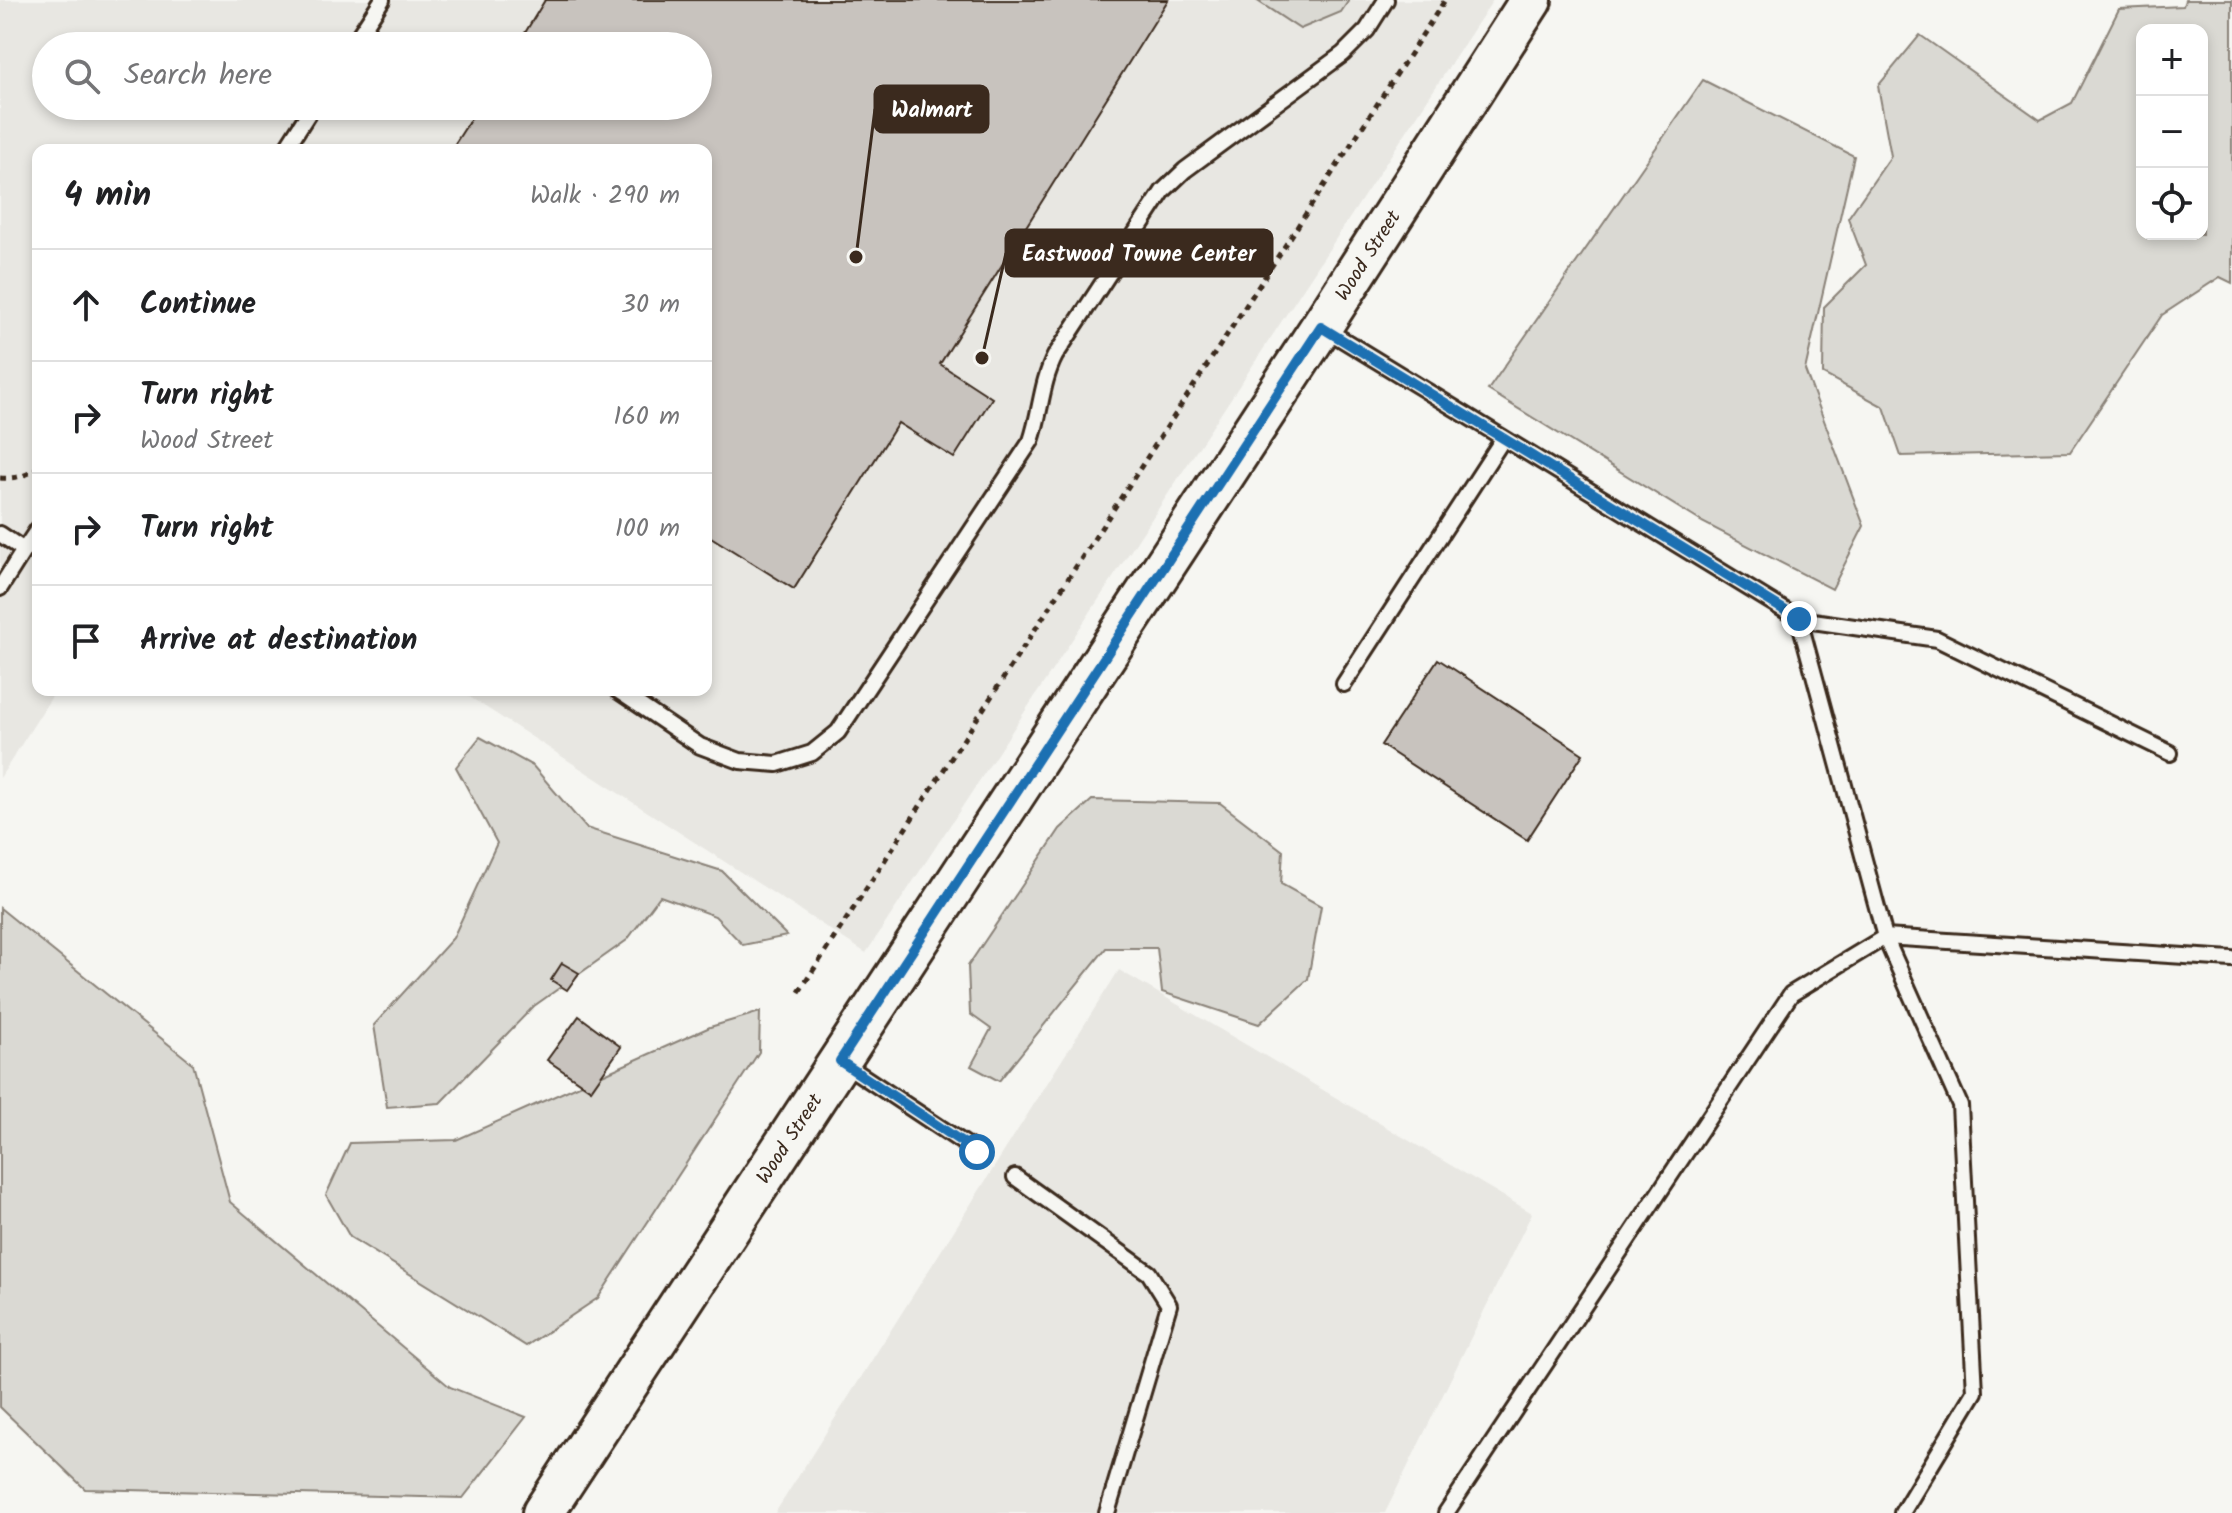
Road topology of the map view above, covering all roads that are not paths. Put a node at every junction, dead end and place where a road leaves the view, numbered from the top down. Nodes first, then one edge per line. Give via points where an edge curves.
1 (382, 0) edge
2 (1386, 0) edge
3 (1531, 0) edge
4 (361, 32) edge
5 (304, 120) edge
6 (289, 144) edge
7 (1321, 327) junction
8 (1503, 439) junction
9 (0, 534) edge
10 (32, 538) edge
11 (24, 550) junction
12 (0, 588) edge
13 (1799, 619) junction
14 (1344, 684) dead end
15 (626, 696) edge
16 (2170, 753) dead end
17 (1885, 937) junction
18 (2232, 959) edge
19 (840, 1061) junction
20 (977, 1152) dead end
21 (1015, 1177) dead end
22 (543, 1513) edge
23 (1107, 1513) edge
24 (1446, 1513) edge
25 (1902, 1513) edge

1 - 4 lane
2 - 15 lane via 1343,54 1163,191 1055,356 1044,377 1031,441 838,732 812,753 788,761 740,761 700,746
3 - 7 street, Wood Street
5 - 6 lane
7 - 8 lane
7 - 19 street, Wood Street
8 - 13 lane
8 - 14 lane
9 - 11 lane
10 - 11 lane
11 - 12 lane
13 - 16 lane via 1937,639
13 - 17 lane
17 - 18 lane
17 - 24 lane via 1791,994
17 - 25 lane via 1960,1105 1975,1392
19 - 20 lane
19 - 22 street, Wood Street
21 - 23 lane via 1149,1273 1169,1305

